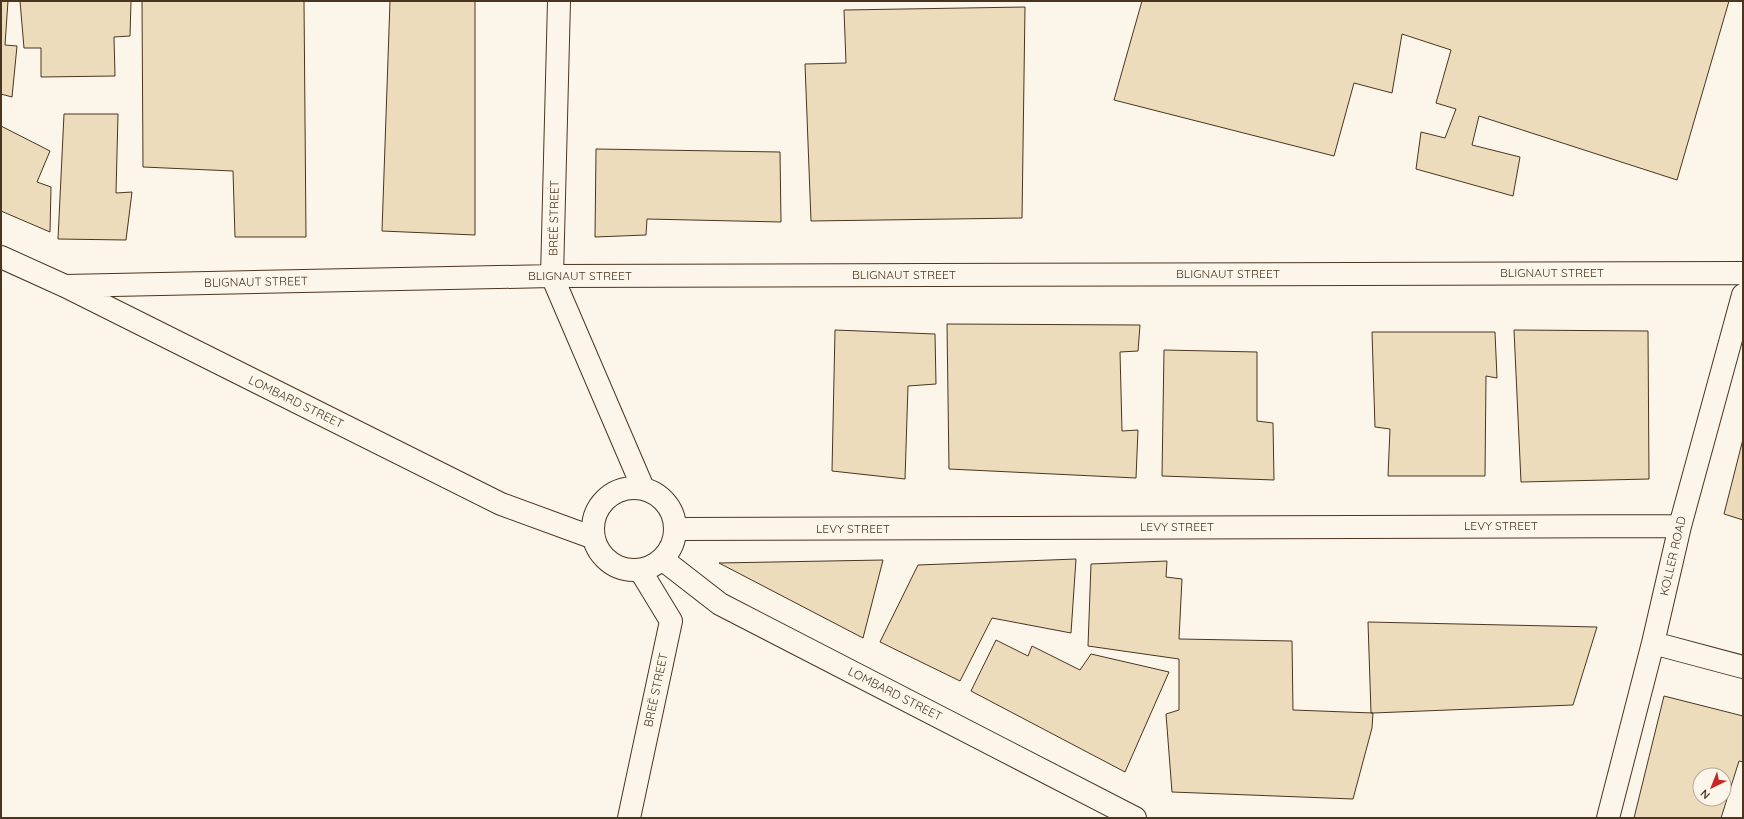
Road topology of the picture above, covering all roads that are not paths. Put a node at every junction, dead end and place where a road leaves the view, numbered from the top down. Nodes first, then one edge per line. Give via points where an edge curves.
1 (559, 1) edge
2 (1, 257) edge
3 (1743, 273) edge
4 (552, 276) junction
5 (65, 286) junction
6 (1743, 295) edge
7 (643, 488) junction
8 (1680, 526) junction
9 (675, 529) junction
10 (594, 538) junction
11 (662, 559) junction
12 (640, 570) junction
13 (1653, 643) junction
14 (1743, 667) edge
15 (629, 818) edge
16 (1135, 818) edge
17 (1608, 818) edge

1 - 4 street, BREË STREET
2 - 5 street, LOMBARD STREET
3 - 4 street, BLIGNAUT STREET
4 - 5 street, BLIGNAUT STREET
4 - 7 street, BREË STREET
5 - 10 street, LOMBARD STREET via 501,504
6 - 8 street, KOLLER ROAD
7 - 9 street via 656,494 666,503 673,515
7 - 10 street via 629,488 616,492 604,500 596,513
8 - 9 street, LEVY STREET
8 - 13 street, KOLLER ROAD
9 - 11 street via 672,545
10 - 12 street via 601,554 612,564
11 - 12 street
11 - 16 street, LOMBARD STREET via 720,604
12 - 15 street, BREË STREET via 671,621
13 - 14 street
13 - 17 street, KOLLER ROAD

